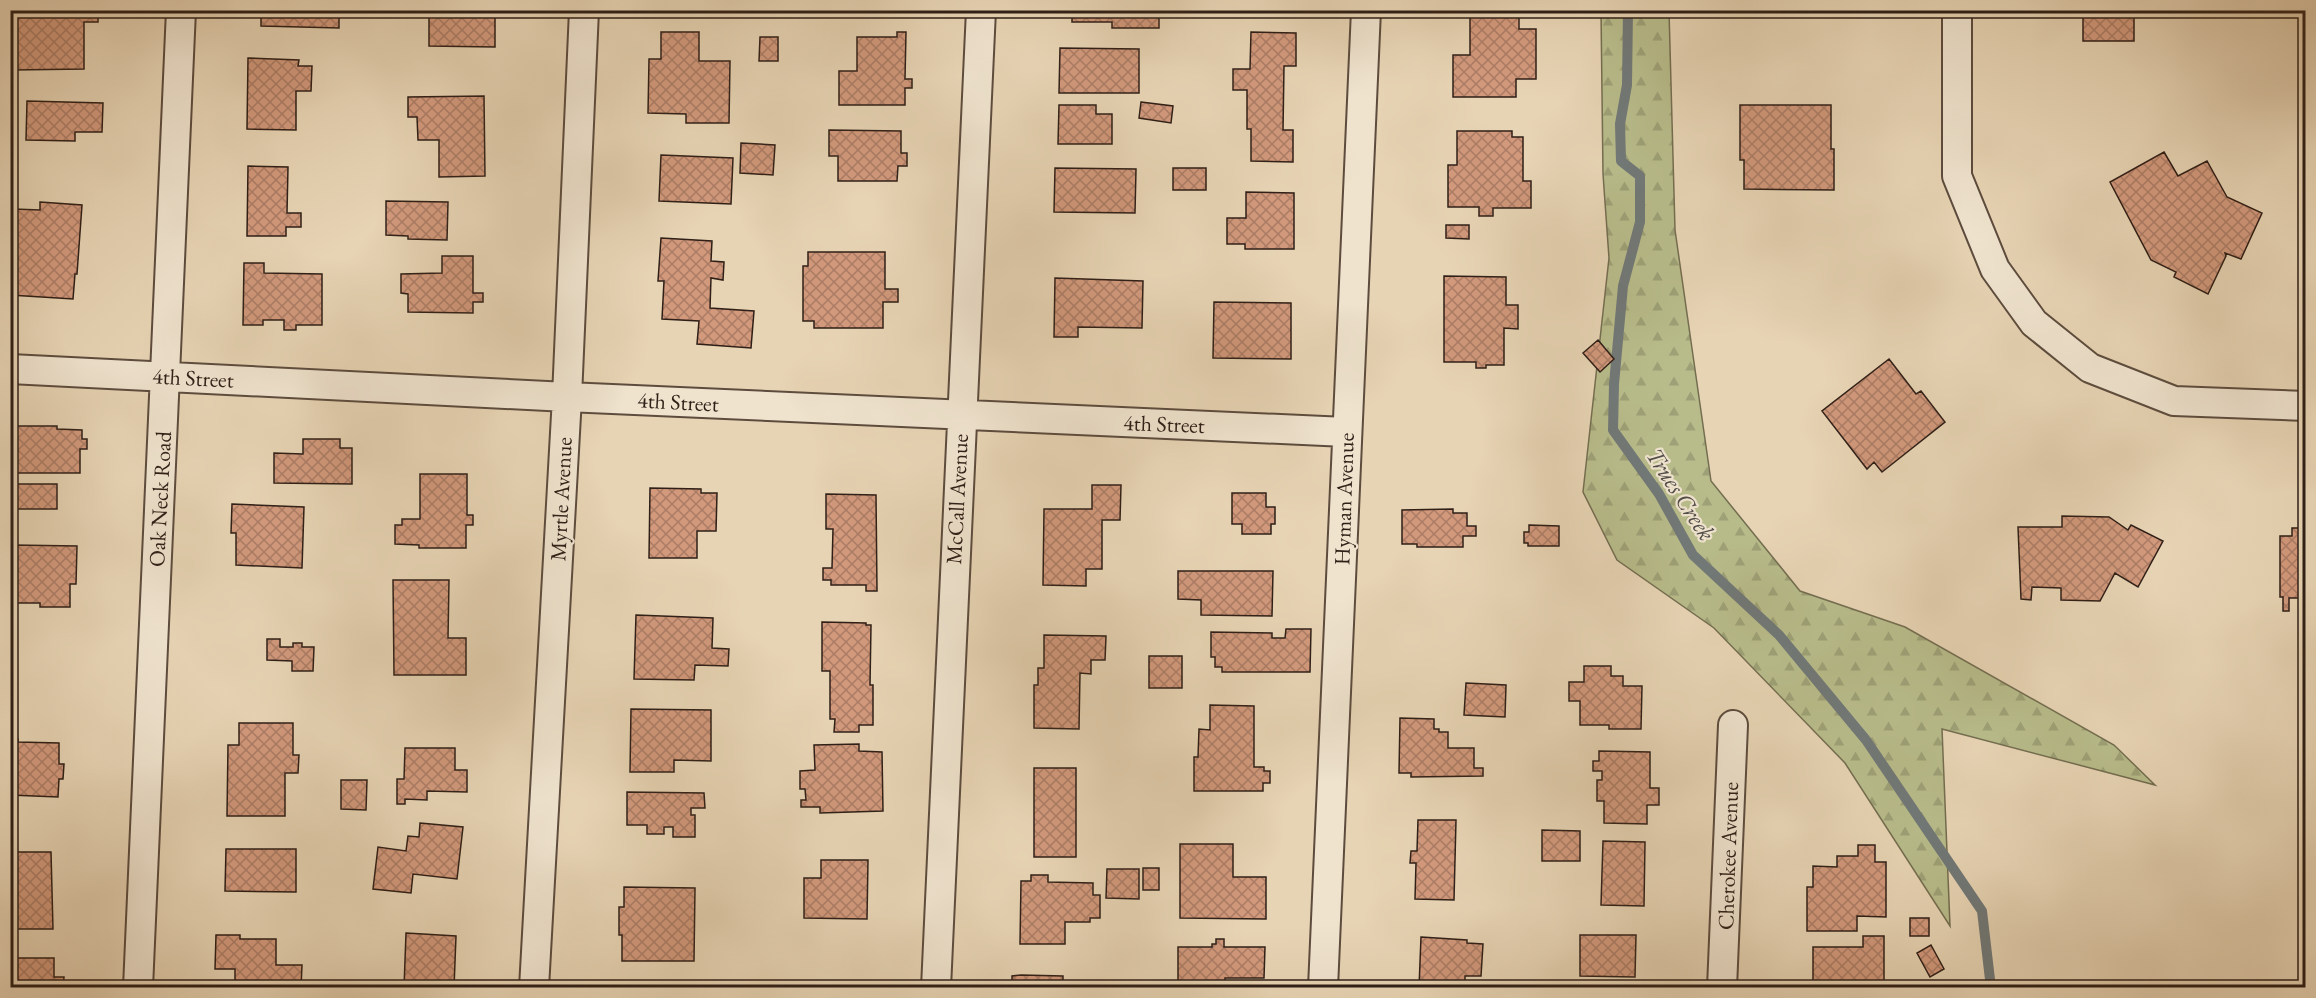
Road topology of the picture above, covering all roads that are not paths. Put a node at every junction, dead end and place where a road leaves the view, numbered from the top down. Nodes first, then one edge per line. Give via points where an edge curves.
1 (181, 10) edge
2 (584, 10) edge
3 (981, 10) edge
4 (1366, 10) edge
5 (1957, 10) edge
6 (10, 369) edge
7 (165, 376) junction
8 (567, 397) junction
9 (2306, 406) edge
10 (961, 415) junction
11 (1346, 432) junction
12 (1733, 725) dead end
13 (138, 987) edge
14 (534, 987) edge
15 (936, 987) edge
16 (1323, 987) edge
17 (1722, 987) edge

1 - 7 street, Oak Neck Road
2 - 8 street, Myrtle Avenue
3 - 10 street, McCall Avenue
4 - 11 street, Hyman Avenue
5 - 9 street via 1957,176 1995,269 2034,323 2090,368 2174,401
6 - 7 street, 4th Street
7 - 8 street, 4th Street
7 - 13 street, Oak Neck Road
8 - 10 street, 4th Street
8 - 14 street, Myrtle Avenue
10 - 11 street, 4th Street
10 - 15 street, McCall Avenue
11 - 16 street, Hyman Avenue
12 - 17 street, Cherokee Avenue

